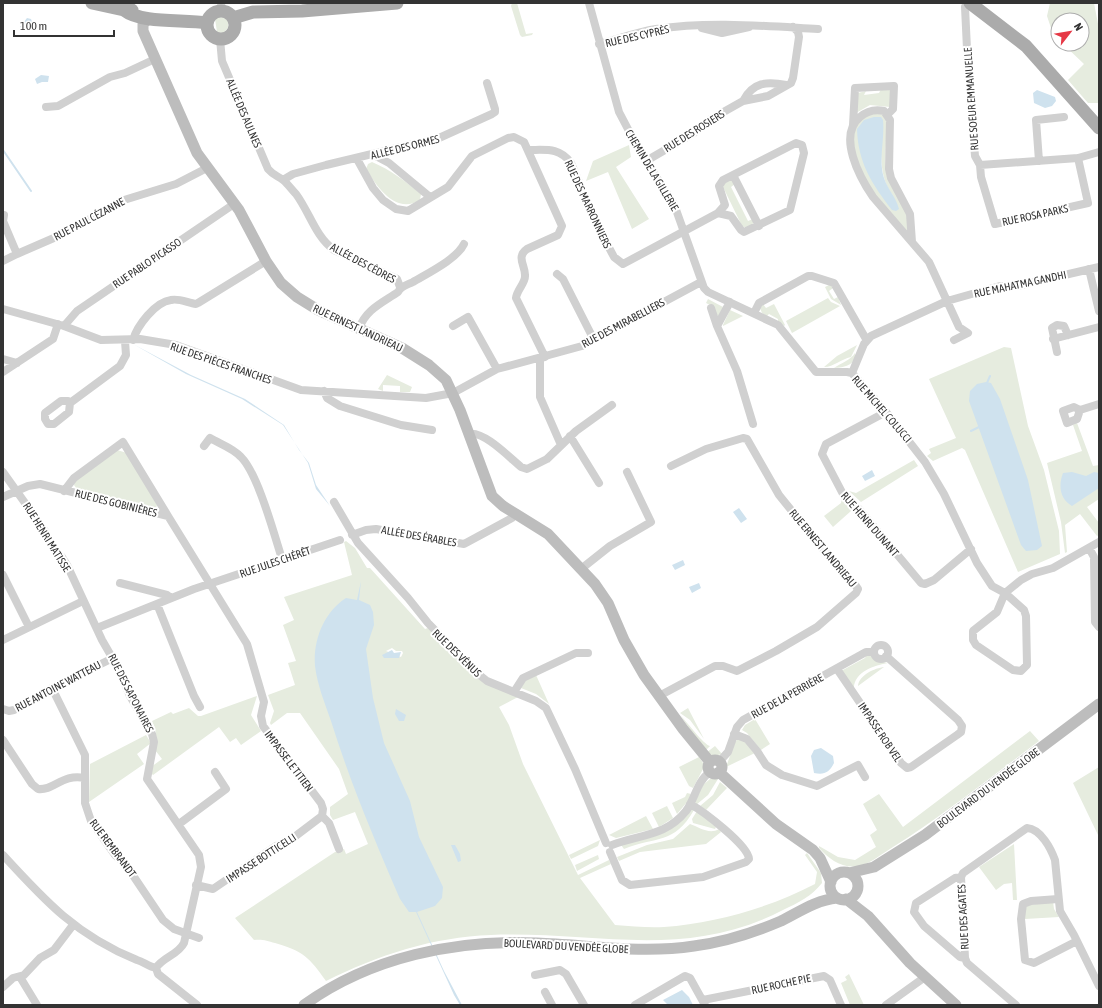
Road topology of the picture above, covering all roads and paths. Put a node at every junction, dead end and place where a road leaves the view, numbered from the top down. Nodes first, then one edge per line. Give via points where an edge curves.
1 (396, 3) edge
2 (589, 3) edge
3 (97, 4) edge
4 (965, 4) edge
5 (222, 7) edge
6 (124, 10) junction
7 (233, 18) junction
8 (148, 19) junction
9 (162, 19) junction
10 (206, 23) junction
11 (793, 27) junction
12 (818, 29) dead end
13 (220, 39) junction
14 (599, 44) junction
15 (155, 60) junction
16 (487, 83) dead end
17 (786, 85) junction
18 (743, 101) junction
19 (46, 107) dead end
20 (888, 114) junction
21 (1064, 117) dead end
22 (854, 125) junction
23 (1099, 128) edge
24 (528, 150) junction
25 (1099, 152) edge
26 (374, 155) junction
27 (1078, 158) junction
28 (358, 159) junction
29 (1039, 160) junction
30 (646, 161) junction
31 (980, 165) junction
32 (207, 168) junction
33 (733, 174) junction
34 (283, 180) junction
35 (430, 197) junction
36 (234, 204) junction
37 (718, 213) junction
38 (4, 215) dead end
39 (759, 226) junction
40 (684, 230) junction
41 (912, 242) junction
42 (464, 244) dead end
43 (16, 254) junction
44 (3, 261) edge
45 (266, 261) junction
46 (1099, 267) edge
47 (1089, 269) junction
48 (557, 274) dead end
49 (701, 282) junction
50 (400, 287) junction
51 (706, 290) joint
52 (947, 301) junction
53 (730, 302) junction
54 (710, 308) dead end
55 (3, 309) edge
56 (1099, 311) edge
57 (754, 313) junction
58 (61, 325) junction
59 (453, 326) dead end
60 (717, 326) junction
61 (1099, 327) edge
62 (359, 329) junction
63 (1068, 335) junction
64 (866, 339) junction
65 (1053, 339) junction
66 (129, 340) junction
67 (594, 340) junction
68 (954, 340) dead end
69 (1057, 352) dead end
70 (542, 357) junction
71 (3, 359) edge
72 (17, 363) junction
73 (497, 369) junction
74 (3, 372) edge
75 (852, 374) junction
76 (324, 391) junction
77 (453, 393) junction
78 (70, 403) dead end
79 (1099, 404) edge
80 (612, 406) dead end
81 (1080, 410) dead end
82 (886, 412) junction
83 (753, 424) dead end
84 (432, 430) dead end
85 (469, 434) junction
86 (570, 436) junction
87 (561, 445) junction
88 (204, 446) dead end
89 (671, 466) dead end
90 (3, 472) edge
91 (627, 472) dead end
92 (599, 483) dead end
93 (18, 490) junction
94 (64, 491) junction
95 (3, 497) edge
96 (334, 502) dead end
97 (516, 514) junction
98 (168, 516) junction
99 (352, 535) junction
100 (340, 540) dead end
101 (1099, 542) edge
102 (1089, 548) junction
103 (971, 550) junction
104 (282, 559) junction
105 (581, 569) junction
106 (4, 578) edge
107 (120, 583) dead end
108 (210, 584) junction
109 (1005, 593) junction
110 (171, 598) junction
111 (83, 601) junction
112 (157, 604) junction
113 (29, 627) junction
114 (1099, 627) edge
115 (97, 628) junction
116 (3, 640) edge
117 (588, 654) dead end
118 (886, 656) joint
119 (113, 658) junction
120 (836, 669) junction
121 (52, 688) junction
122 (514, 692) junction
123 (659, 696) junction
124 (1099, 704) edge
125 (200, 707) dead end
126 (3, 709) edge
127 (734, 734) junction
128 (3, 740) edge
129 (714, 767) junction
130 (215, 772) dead end
131 (865, 777) dead end
132 (85, 778) junction
133 (690, 804) junction
134 (322, 816) junction
135 (179, 824) junction
136 (612, 846) junction
137 (339, 848) dead end
138 (3, 855) edge
139 (820, 858) junction
140 (874, 867) junction
141 (845, 873) junction
142 (961, 877) junction
143 (830, 883) junction
144 (196, 885) junction
145 (857, 888) junction
146 (841, 898) junction
147 (1058, 899) junction
148 (810, 906) junction
149 (868, 916) junction
150 (73, 925) junction
151 (187, 935) junction
152 (199, 938) dead end
153 (1077, 941) junction
154 (964, 958) junction
155 (156, 968) junction
156 (535, 975) dead end
157 (20, 977) junction
158 (925, 977) junction
159 (1099, 986) edge
160 (3, 987) edge
161 (545, 992) dead end
162 (704, 1002) edge
163 (38, 1005) edge
164 (197, 1005) edge
165 (304, 1005) edge
166 (552, 1005) edge
167 (584, 1005) edge
168 (635, 1005) edge
169 (841, 1005) edge
170 (886, 1005) edge
171 (956, 1005) edge
172 (1016, 1005) edge

1 - 7 main road via 302,11 253,12
2 - 14 street, CHEMIN DE LA GILLERIE
3 - 6 main road
4 - 23 main road via 1059,83
4 - 31 street, RUE SOEUR EMMANUELLE via 975,156
5 - 7 main road
5 - 10 main road via 212,14
6 - 8 main road
6 - 9 main road via 133,10
7 - 13 main road via 235,25 232,32
8 - 9 main road
8 - 15 street, RUE ERNEST LANDRIEAU via 142,24 143,31
9 - 10 main road
10 - 13 main road via 210,34
11 - 12 street, RUE DES CYPRÈS
11 - 14 street, RUE DES CYPRÈS via 754,25 722,33 698,27 655,30
11 - 17 street via 799,37 793,78
13 - 34 street, ALLÉE DES AULNES via 222,61 266,165 274,176
14 - 30 street, CHEMIN DE LA GILLERIE via 617,106
15 - 19 street via 110,77 58,106
15 - 32 street, RUE ERNEST LANDRIEAU via 197,153
16 - 26 street, ALLÉE DES ORMES via 495,109 492,114 447,136
17 - 18 street, RUE DES ROSIERS via 768,96
17 - 18 street, RUE DES ROSIERS via 764,83 748,93
18 - 30 street, RUE DES ROSIERS
20 - 22 street via 873,110 862,116
20 - 22 street via 893,109 894,86 855,88
20 - 41 street via 889,169 910,214
21 - 29 street via 1036,120
22 - 41 street via 850,141 866,186
24 - 35 street via 522,140 508,138 472,156 448,187
24 - 40 street, RUE DES MARRONNIERS via 557,151 565,155 571,163 596,223 619,263 628,263
24 - 70 street via 562,229 556,236 523,251 521,259 526,275 516,298
25 - 27 street, RUE SOEUR EMMANUELLE
26 - 28 street, ALLÉE DES ORMES
26 - 35 street via 389,163
27 - 29 street, RUE SOEUR EMMANUELLE
27 - 31 street, RUE ROSA PARKS via 1088,203 996,224 981,177
28 - 34 street, ALLÉE DES ORMES via 293,174
28 - 35 street via 373,188 383,200 396,209 408,211
29 - 31 street, RUE SOEUR EMMANUELLE
30 - 40 street, CHEMIN DE LA GILLERIE via 674,204
32 - 36 street, RUE ERNEST LANDRIEAU
32 - 43 street, RUE PAUL CÉZANNE via 176,184 124,200 63,234
33 - 37 street via 720,183 725,202
33 - 39 street
33 - 39 street via 796,144 804,148 790,210
34 - 50 street, ALLÉE DES CÈDRES via 296,194 327,245 397,279
36 - 45 street, RUE ERNEST LANDRIEAU via 243,215
36 - 58 street, RUE PABLO PICASSO via 77,311
37 - 39 street via 731,216 742,232
37 - 40 street
38 - 43 street via 3,221
40 - 49 street, CHEMIN DE LA GILLERIE
41 - 52 street via 929,262
42 - 50 street via 461,252 420,278
43 - 44 street, RUE PAUL CÉZANNE
45 - 62 street, RUE ERNEST LANDRIEAU via 281,283 297,297
45 - 66 street via 196,304 168,300 152,311
46 - 47 street, RUE MAHATMA GANDHI
47 - 52 street, RUE MAHATMA GANDHI via 1017,286 1000,286
47 - 56 street
48 - 67 street via 563,279
49 - 51 street, CHEMIN DE LA GILLERIE
49 - 67 street, RUE DES MIRABELLIERS
50 - 62 street via 398,292 365,315
51 - 53 street, RUE MICHEL COLUCCI
52 - 64 street, RUE MAHATMA GANDHI
52 - 68 street via 959,328 968,334
53 - 57 street, RUE MICHEL COLUCCI
53 - 60 street
54 - 60 street
55 - 58 street, RUE DES PIÈCES FRANCHES
57 - 64 street via 759,303 812,276 834,283
57 - 75 street, RUE MICHEL COLUCCI via 772,321 784,331 813,371
58 - 66 street, RUE DES PIÈCES FRANCHES via 100,340
58 - 72 street, RUE PABLO PICASSO via 53,339
59 - 73 street via 468,317
60 - 83 street via 737,371
61 - 63 street
62 - 77 street, RUE ERNEST LANDRIEAU via 393,343 429,365 446,380
63 - 65 street
63 - 65 street via 1064,326 1057,325 1052,328
64 - 75 street
65 - 69 street
66 - 76 street, RUE DES PIÈCES FRANCHES via 156,341 176,346 301,390
66 - 78 street via 126,355 120,366
67 - 70 street, RUE DES MIRABELLIERS via 574,349
70 - 73 street, RUE DES MIRABELLIERS
70 - 87 street via 540,397
71 - 72 street
72 - 74 street, RUE PABLO PICASSO
73 - 77 street, RUE DES MIRABELLIERS
75 - 82 street, RUE MICHEL COLUCCI
76 - 77 street, RUE DES PIÈCES FRANCHES via 416,398
76 - 84 street via 327,398 340,406 401,424
77 - 85 street, RUE ERNEST LANDRIEAU
79 - 81 street
80 - 86 street
82 - 103 street, RUE MICHEL COLUCCI via 925,462 948,500
82 - 103 street, RUE HENRI DUNANT via 826,444 823,449 822,454 844,496 859,509 921,583 929,583
85 - 87 street via 487,439 524,469 547,459
85 - 97 street, RUE ERNEST LANDRIEAU via 492,496
86 - 87 street
86 - 92 street
88 - 104 street via 210,438 234,451 247,464 254,477
89 - 123 street, RUE ERNEST LANDRIEAU via 706,449 747,439 779,495 858,589 820,625 776,652 737,671 715,666
90 - 93 street, RUE HENRI MATISSE
91 - 105 street via 651,522 610,546
93 - 94 street, RUE DES GOBINIÈRES via 34,484
93 - 95 street, RUE DES GOBINIÈRES
93 - 111 street, RUE HENRI MATISSE via 45,531 55,552 62,557
94 - 98 street, RUE DES GOBINIÈRES
94 - 98 street, RUE DES GOBINIÈRES via 74,478 123,442
96 - 99 street
97 - 99 street, ALLÉE DES ÉRABLES via 464,544 376,529
97 - 105 street, RUE ERNEST LANDRIEAU via 548,534
98 - 108 street, RUE DES GOBINIÈRES
99 - 122 street, RUE DES VÉNUS via 428,623 477,673 488,681
100 - 104 street, RUE JULES CHÉRÊT
101 - 102 street
102 - 109 street via 1063,563 1021,580
102 - 114 street via 1094,557 1095,622
103 - 109 street, RUE MICHEL COLUCCI via 992,586
104 - 108 street, RUE JULES CHÉRÊT
105 - 123 street, RUE ERNEST LANDRIEAU via 608,603 629,650
106 - 113 street
107 - 110 street
108 - 110 street, RUE JULES CHÉRÊT
108 - 134 street, IMPASSE LE TITIEN via 248,647 264,702 261,716 263,726 320,803 323,809
109 - 109 street, RUE MICHEL COLUCCI via 997,612 973,631 973,640 976,645 1013,670 1021,671 1027,665 1026,616 1024,610
110 - 112 street, RUE JULES CHÉRÊT
111 - 113 street
111 - 115 street, RUE HENRI MATISSE
112 - 115 street, RUE JULES CHÉRÊT
112 - 125 street
113 - 116 street
115 - 119 street, RUE DES SAPONAIRES
117 - 122 street via 576,653 523,678
118 - 120 street, RUE DE LA PERRIÈRE via 888,650 882,645 874,652 866,652
118 - 120 street, IMPASSE ROB VEL via 962,726 961,732 911,767 907,768 901,763
119 - 121 street, RUE ANTOINE WATTEAU
119 - 135 street, RUE DES SAPONAIRES via 130,696 152,734 154,742 147,779
120 - 127 street, RUE DE LA PERRIÈRE via 743,720
121 - 126 street, RUE ANTOINE WATTEAU via 14,710
121 - 132 street, RUE REMBRANDT via 85,755
122 - 136 street, RUE DES VÉNUS via 546,708
123 - 129 street, RUE ERNEST LANDRIEAU via 682,729
124 - 140 street, BOULEVARD DU VENDÉE GLOBE via 936,826
127 - 129 street, RUE DE LA PERRIÈRE via 728,752
127 - 131 street via 746,739 766,766 782,775 817,786 858,765
128 - 132 street via 38,789 71,777
129 - 133 street, RUE DE LA PERRIÈRE via 702,778
129 - 139 street, RUE ERNEST LANDRIEAU via 753,804 784,830 809,846
130 - 135 street via 226,789
132 - 151 street, RUE REMBRANDT via 85,803 91,821 126,865 160,915 174,929
133 - 136 street, RUE DE LA PERRIÈRE via 681,816 665,829 650,836
133 - 136 street, RUE DES VÉNUS via 707,815 746,850 749,859 703,877 630,885 622,880
134 - 137 street, IMPASSE LE TITIEN via 329,822
134 - 144 street, IMPASSE BOTTICELLI via 289,841 276,846 213,888
135 - 144 street, RUE DES SAPONAIRES via 196,849 200,860
138 - 150 street via 47,903
139 - 141 street, RUE ERNEST LANDRIEAU
139 - 143 street, RUE ERNEST LANDRIEAU
140 - 141 street, BOULEVARD DU VENDÉE GLOBE
140 - 145 street, BOULEVARD DU VENDÉE GLOBE
141 - 143 street via 837,874
141 - 145 street via 855,879
142 - 147 street, RUE DES AGATES via 1022,830 1033,828 1055,860
142 - 154 street, RUE DES AGATES
142 - 154 street, RUE DES AGATES via 955,878 916,903 914,912 924,926
143 - 146 street via 833,894
143 - 148 street, BOULEVARD DU VENDÉE GLOBE
144 - 151 street, RUE DES SAPONAIRES
145 - 146 street via 850,898
145 - 149 street
146 - 148 street, BOULEVARD DU VENDÉE GLOBE
146 - 149 street
147 - 153 street, RUE DES AGATES via 1060,911
147 - 153 street via 1031,900 1023,904 1021,919 1025,960 1034,963
148 - 165 street, BOULEVARD DU VENDÉE GLOBE via 751,933 686,947 647,950 514,942 440,949 399,959 362,972
149 - 158 street
150 - 155 street via 129,957
150 - 157 street via 55,949 40,958
151 - 152 street, RUE REMBRANDT
151 - 155 street, RUE DES SAPONAIRES via 180,949
153 - 159 street, RUE DES AGATES
154 - 172 street, RUE DES AGATES
155 - 164 street via 158,974
156 - 167 street via 560,970 566,974
157 - 160 street via 13,978
157 - 163 street
158 - 170 street
158 - 171 street
161 - 166 street
162 - 168 street via 688,976 682,977
162 - 169 street, RUE ROCHE PIE via 824,976 830,980

